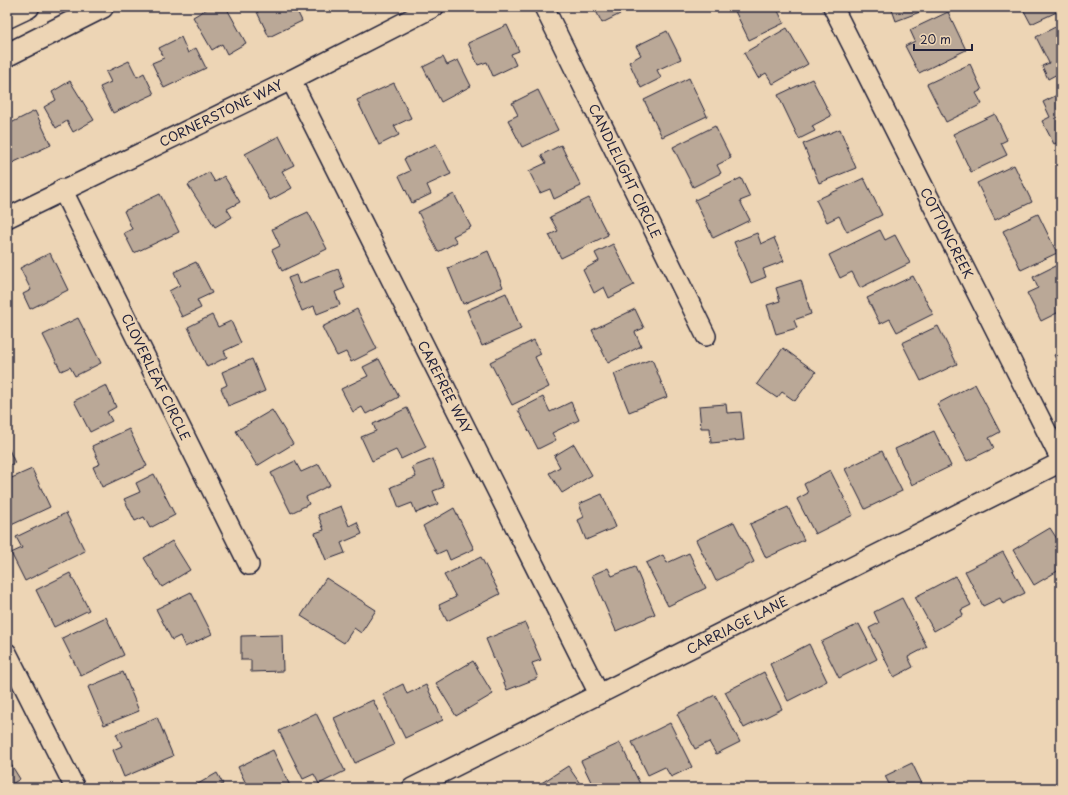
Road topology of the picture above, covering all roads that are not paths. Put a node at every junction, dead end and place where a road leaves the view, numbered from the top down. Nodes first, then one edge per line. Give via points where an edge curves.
1 (28, 7) edge
2 (102, 7) edge
3 (434, 7) edge
4 (544, 7) edge
5 (833, 7) edge
6 (7, 17) edge
7 (7, 55) edge
8 (291, 80) junction
9 (62, 189) junction
10 (7, 218) edge
11 (706, 336) dead end
12 (1061, 461) edge
13 (249, 565) dead end
14 (7, 653) edge
15 (599, 694) junction
16 (75, 788) edge
17 (412, 788) edge

1 - 6 main road
2 - 7 main road
3 - 8 street, CORNERSTONE WAY
4 - 11 street, CANDLELIGHT CIRCLE
5 - 12 street, COTTONCREEK
8 - 9 street, CORNERSTONE WAY
8 - 15 street, CAREFREE WAY
9 - 10 street, CORNERSTONE WAY
9 - 13 street, CLOVERLEAF CIRCLE
12 - 15 street, CARRIAGE LANE
14 - 16 street
15 - 17 street, CARRIAGE LANE

